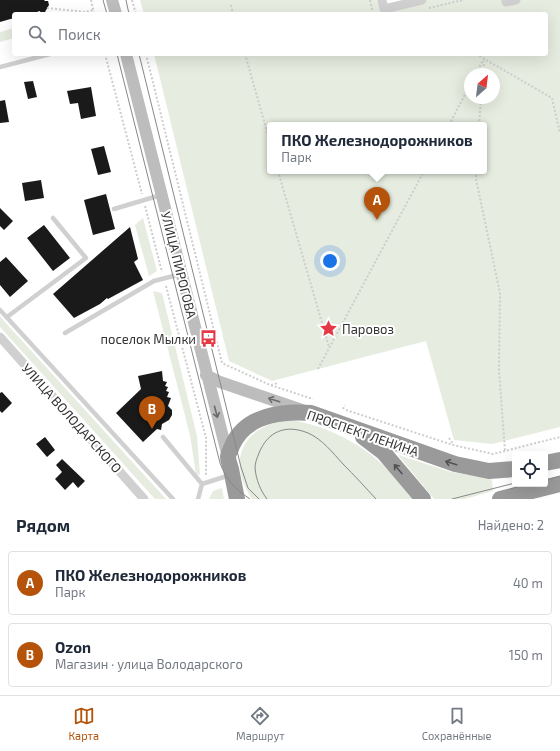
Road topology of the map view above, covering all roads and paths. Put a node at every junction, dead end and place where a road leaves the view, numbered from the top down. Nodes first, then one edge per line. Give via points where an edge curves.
1 (91, 0) edge
2 (112, 0) edge
3 (132, 0) edge
4 (370, 0) edge
5 (382, 0) edge
6 (462, 0) edge
7 (506, 0) edge
8 (516, 0) edge
9 (424, 4) edge
10 (230, 5) dead end
11 (47, 8) dead end
12 (93, 10) joint
13 (115, 12) edge
14 (135, 12) edge
15 (232, 12) edge
16 (373, 12) edge
17 (42, 56) edge
18 (106, 56) edge
19 (126, 56) edge
20 (146, 56) edge
21 (246, 56) edge
22 (479, 56) edge
23 (485, 56) edge
24 (484, 59) junction
25 (0, 67) edge
26 (479, 68) edge
27 (483, 68) edge
28 (464, 96) edge
29 (481, 104) edge
30 (450, 122) edge
31 (479, 122) edge
32 (267, 131) edge
33 (560, 133) edge
34 (279, 174) edge
35 (422, 174) edge
36 (476, 174) edge
37 (161, 195) junction
38 (144, 200) junction
39 (114, 209) dead end
40 (53, 218) dead end
41 (181, 274) junction
42 (164, 278) junction
43 (0, 310) edge
44 (7, 317) junction
45 (65, 333) dead end
46 (0, 337) edge
47 (329, 348) junction
48 (318, 369) dead end
49 (206, 374) junction
50 (278, 383) dead end
51 (270, 385) junction
52 (345, 404) dead end
53 (313, 406) junction
54 (336, 407) dead end
55 (344, 409) junction
56 (352, 428) junction
57 (163, 437) dead end
58 (560, 437) edge
59 (449, 438) dead end
60 (453, 445) junction
61 (505, 451) junction
62 (228, 456) junction
63 (560, 460) edge
64 (548, 462) edge
65 (512, 469) edge
66 (204, 483) junction
67 (560, 484) edge
68 (236, 490) edge
69 (144, 499) edge
70 (173, 499) edge
71 (198, 499) edge
72 (423, 499) edge
73 (500, 499) edge

1 - 12 path
2 - 13 main road
3 - 14 path
4 - 16 path
5 - 9 street via 384,8
6 - 9 path
7 - 8 street
10 - 15 path
11 - 12 path via 86,12
17 - 25 lane
18 - 38 path
19 - 37 main road, УЛИЦА ПИРОГОВА
20 - 51 path via 222,363
21 - 32 path
22 - 24 path
23 - 24 path
24 - 26 path
24 - 27 path
24 - 33 path via 552,98
28 - 30 path
29 - 31 path
34 - 47 path
35 - 47 path
36 - 61 path via 500,293 499,370
37 - 38 lane
37 - 41 main road, УЛИЦА ПИРОГОВА
38 - 39 lane
38 - 42 path
40 - 44 lane via 86,258
41 - 42 lane
41 - 49 main road, УЛИЦА ПИРОГОВА
42 - 45 lane via 154,280
42 - 66 path via 206,438
43 - 44 lane
44 - 70 lane
46 - 69 street, УЛИЦА ВОЛОДАРСКОГО
47 - 48 path
53 -> 49 main road, ПРОСПЕКТ ЛЕНИНА via 220,382
49 -> 62 main road, УЛИЦА ПИРОГОВА
50 - 51 path
51 - 53 path
52 - 55 path
53 - 56 highway, ПРОСПЕКТ ЛЕНИНА
53 - 62 highway, ПРОСПЕКТ ЛЕНИНА via 295,412 278,413 251,424 235,440
54 - 55 path
55 - 60 path
65 -> 56 highway, ПРОСПЕКТ ЛЕНИНА via 489,471 454,464
72 -> 56 highway via 384,453
57 - 66 lane
58 - 61 path
59 - 60 path
60 - 61 path via 493,454
62 - 68 highway, УЛИЦА ПИРОГОВА
63 - 64 highway
66 - 68 lane
66 - 71 lane
67 - 73 highway

